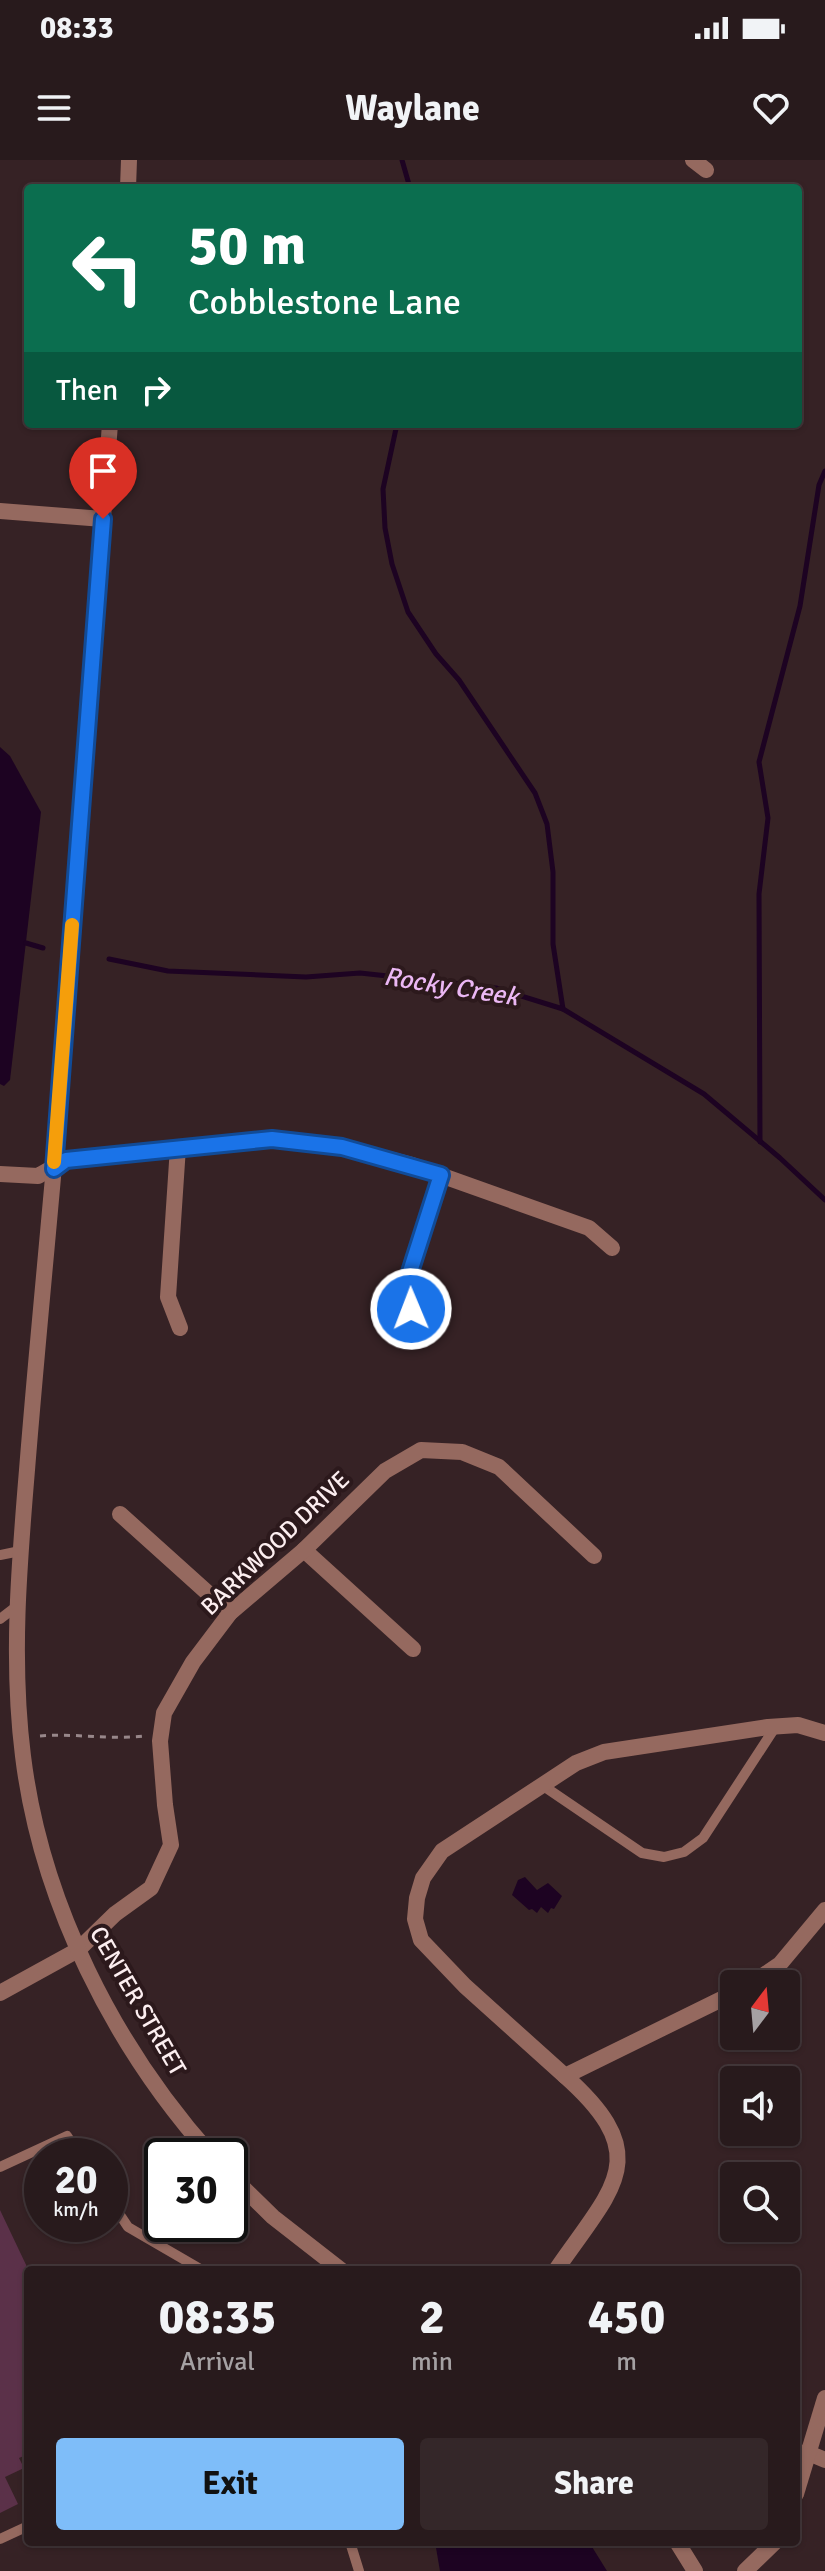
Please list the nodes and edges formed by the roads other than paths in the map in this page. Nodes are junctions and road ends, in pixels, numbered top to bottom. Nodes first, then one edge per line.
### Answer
1 (129, 160) edge
2 (128, 184) edge
3 (110, 428) edge
4 (0, 511) edge
5 (103, 519) junction
6 (178, 1147) junction
7 (54, 1169) junction
8 (0, 1174) edge
9 (441, 1175) junction
10 (612, 1248) dead end
11 (411, 1309) dead end
12 (180, 1328) dead end
13 (120, 1514) dead end
14 (304, 1550) junction
15 (20, 1551) junction
16 (0, 1555) edge
17 (594, 1556) dead end
18 (17, 1606) junction
19 (230, 1613) junction
20 (0, 1619) edge
21 (413, 1649) dead end
22 (776, 1726) junction
23 (825, 1733) edge
24 (542, 1785) junction
25 (825, 1910) edge
26 (78, 1950) junction
27 (771, 1970) edge
28 (0, 1993) edge
29 (720, 2000) edge
30 (565, 2076) junction
31 (198, 2138) edge
32 (24, 2156) edge
33 (0, 2167) edge
34 (248, 2193) edge
35 (128, 2227) edge
36 (195, 2266) edge
37 (336, 2266) edge
38 (559, 2266) edge
39 (825, 2398) edge
40 (806, 2452) junction
41 (825, 2460) edge
42 (800, 2477) edge
43 (24, 2528) edge
44 (0, 2539) edge
45 (351, 2546) edge
46 (679, 2546) edge
47 (771, 2546) edge
48 (359, 2571) edge
49 (695, 2571) edge
50 (745, 2571) edge

1 - 2 street
3 - 5 street, CENTER STREET
4 - 5 street
5 - 7 street, CENTER STREET
6 - 7 street
6 - 9 street
6 - 12 street
7 - 8 street
7 - 15 street, CENTER STREET
9 - 10 street
9 - 11 street
13 - 19 street
14 - 17 street, BARKWOOD DRIVE
14 - 19 street, BARKWOOD DRIVE
14 - 21 street
15 - 16 lane
15 - 18 street, CENTER STREET
18 - 20 lane
18 - 26 street, CENTER STREET
19 - 26 street, BARKWOOD DRIVE
22 - 23 street
22 - 24 street
22 - 24 lane
24 - 30 street
25 - 27 street
26 - 28 street, BARKWOOD DRIVE
26 - 31 street, CENTER STREET
29 - 30 street
30 - 38 street
32 - 33 lane
34 - 37 street
35 - 36 lane
39 - 40 street
40 - 41 street
40 - 42 street
43 - 44 lane
45 - 48 lane
46 - 49 street
47 - 50 street

